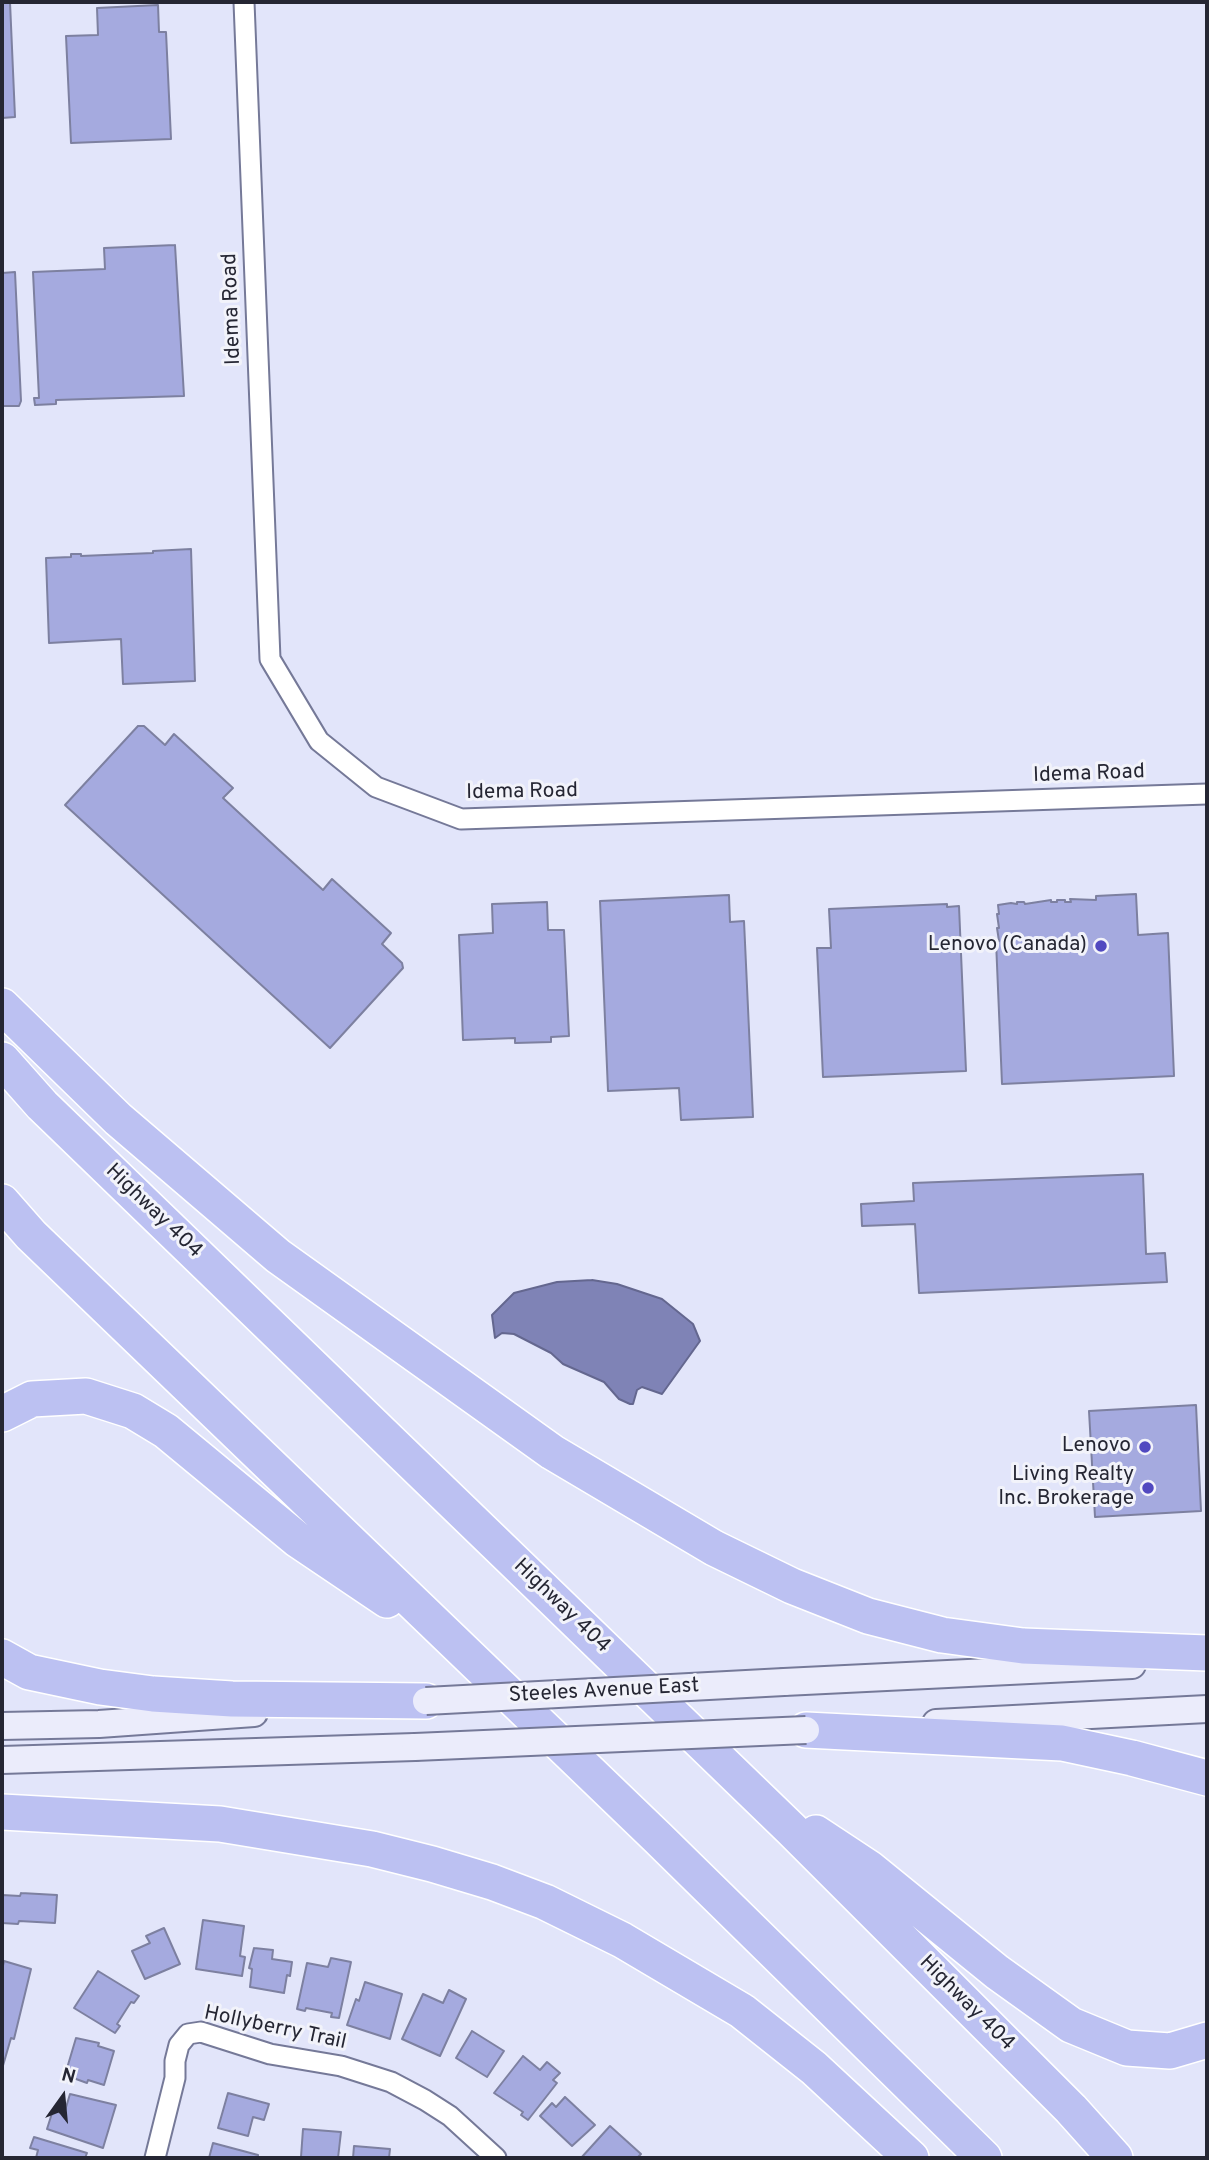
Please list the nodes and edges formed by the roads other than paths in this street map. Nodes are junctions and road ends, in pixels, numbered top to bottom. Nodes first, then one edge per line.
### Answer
1 (244, 2) edge
2 (1207, 794) edge
3 (2, 1006) edge
4 (2, 1060) edge
5 (2, 1202) edge
6 (2, 1414) edge
7 (465, 1653) junction
8 (1207, 1653) edge
9 (2, 1657) edge
10 (1207, 1661) edge
11 (426, 1701) junction
12 (1207, 1709) edge
13 (2, 1726) edge
14 (806, 1730) junction
15 (2, 1760) edge
16 (1207, 1778) edge
17 (756, 1796) junction
18 (2, 1812) edge
19 (1207, 2040) edge
20 (155, 2158) edge
21 (496, 2158) edge
22 (911, 2158) edge
23 (984, 2158) edge
24 (1115, 2158) edge

1 - 2 street, Idema Road
3 - 8 highway
4 - 17 highway, Highway 404
5 - 7 highway
6 - 7 highway
7 - 23 highway
9 - 11 highway
10 - 11 main road, Steeles Avenue East, bridge
11 - 13 main road, Steeles Avenue East
12 - 14 main road
14 - 15 main road, bridge
14 - 16 highway
17 - 19 highway
17 - 24 highway, Highway 404
18 - 22 highway
20 - 21 street, Hollyberry Trail

